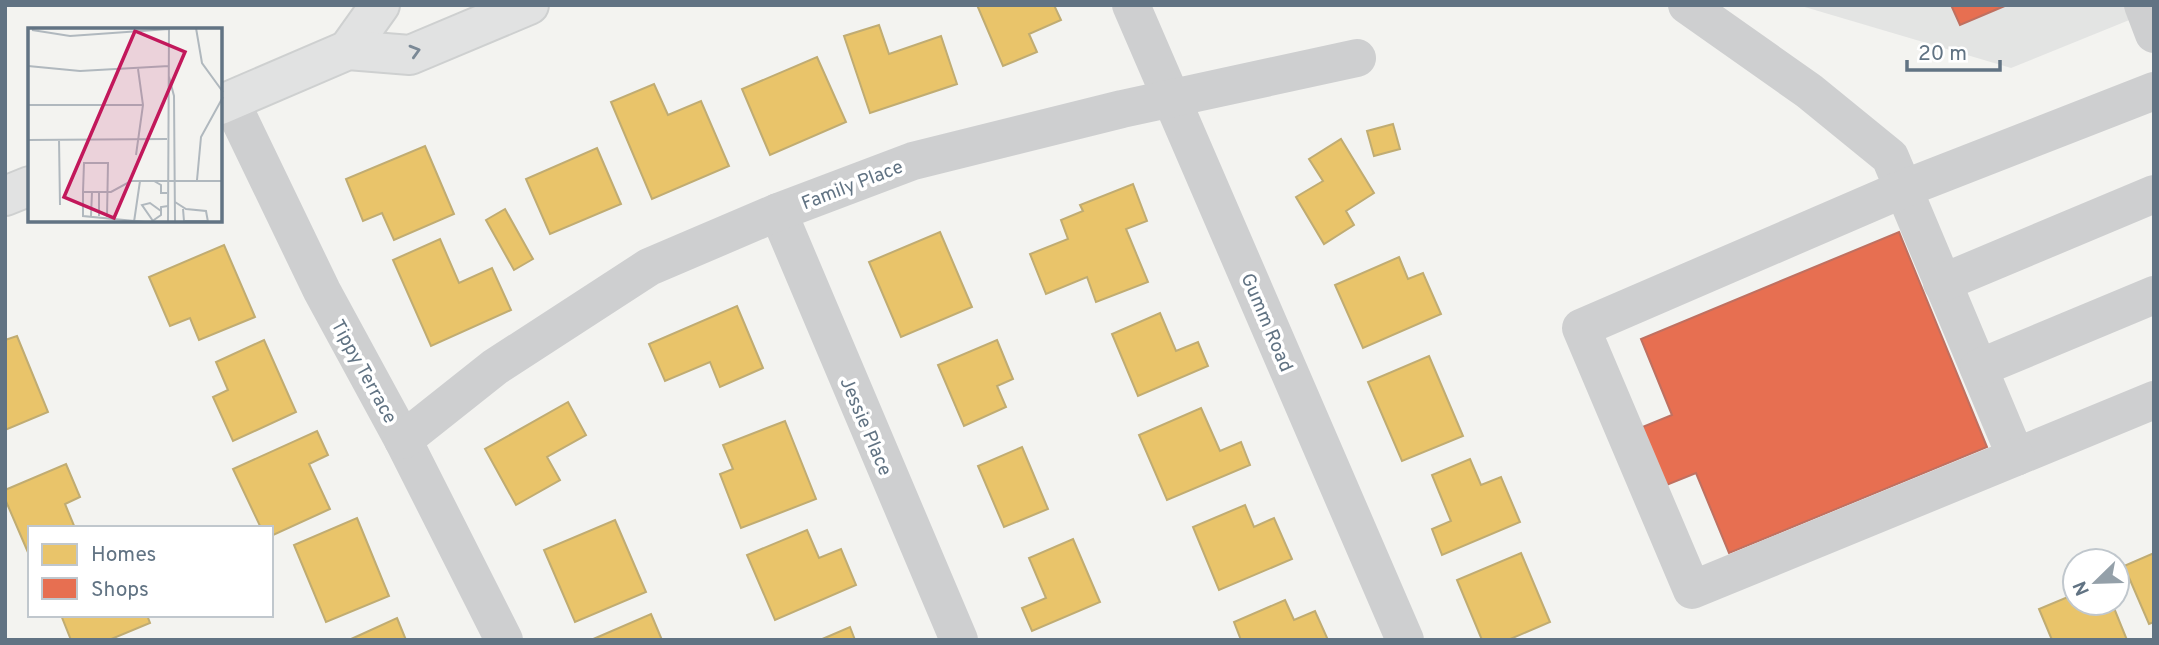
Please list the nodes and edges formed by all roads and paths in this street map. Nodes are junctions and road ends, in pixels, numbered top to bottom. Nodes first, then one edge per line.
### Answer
1 (380, 5) edge
2 (529, 5) edge
3 (1131, 5) edge
4 (1687, 5) edge
5 (2143, 5) edge
6 (2154, 34) edge
7 (348, 50) junction
8 (1357, 58) dead end
9 (2154, 90) edge
10 (1172, 99) junction
11 (225, 102) edge
12 (28, 187) edge
13 (1903, 189) junction
14 (2154, 194) edge
15 (5, 196) edge
16 (778, 212) junction
17 (1942, 283) junction
18 (2154, 295) edge
19 (1979, 368) junction
20 (2154, 400) edge
21 (403, 440) junction
22 (2016, 457) junction
23 (503, 640) edge
24 (959, 640) edge
25 (1405, 640) edge

1 - 7 main road
7 -> 2 main road
3 - 10 street, Gumm Road
4 - 13 street
5 - 6 street
7 - 11 main road
8 - 10 street, Family Place
9 - 13 street
10 - 16 street, Family Place
10 - 25 street, Gumm Road
11 - 21 street, Tippy Terrace
12 - 15 main road
13 - 17 street
13 - 22 street
14 - 17 street
16 - 21 street, Family Place
16 - 24 street, Jessie Place
17 - 19 street
18 - 19 street
19 - 22 street
20 - 22 street
21 - 23 street, Tippy Terrace

